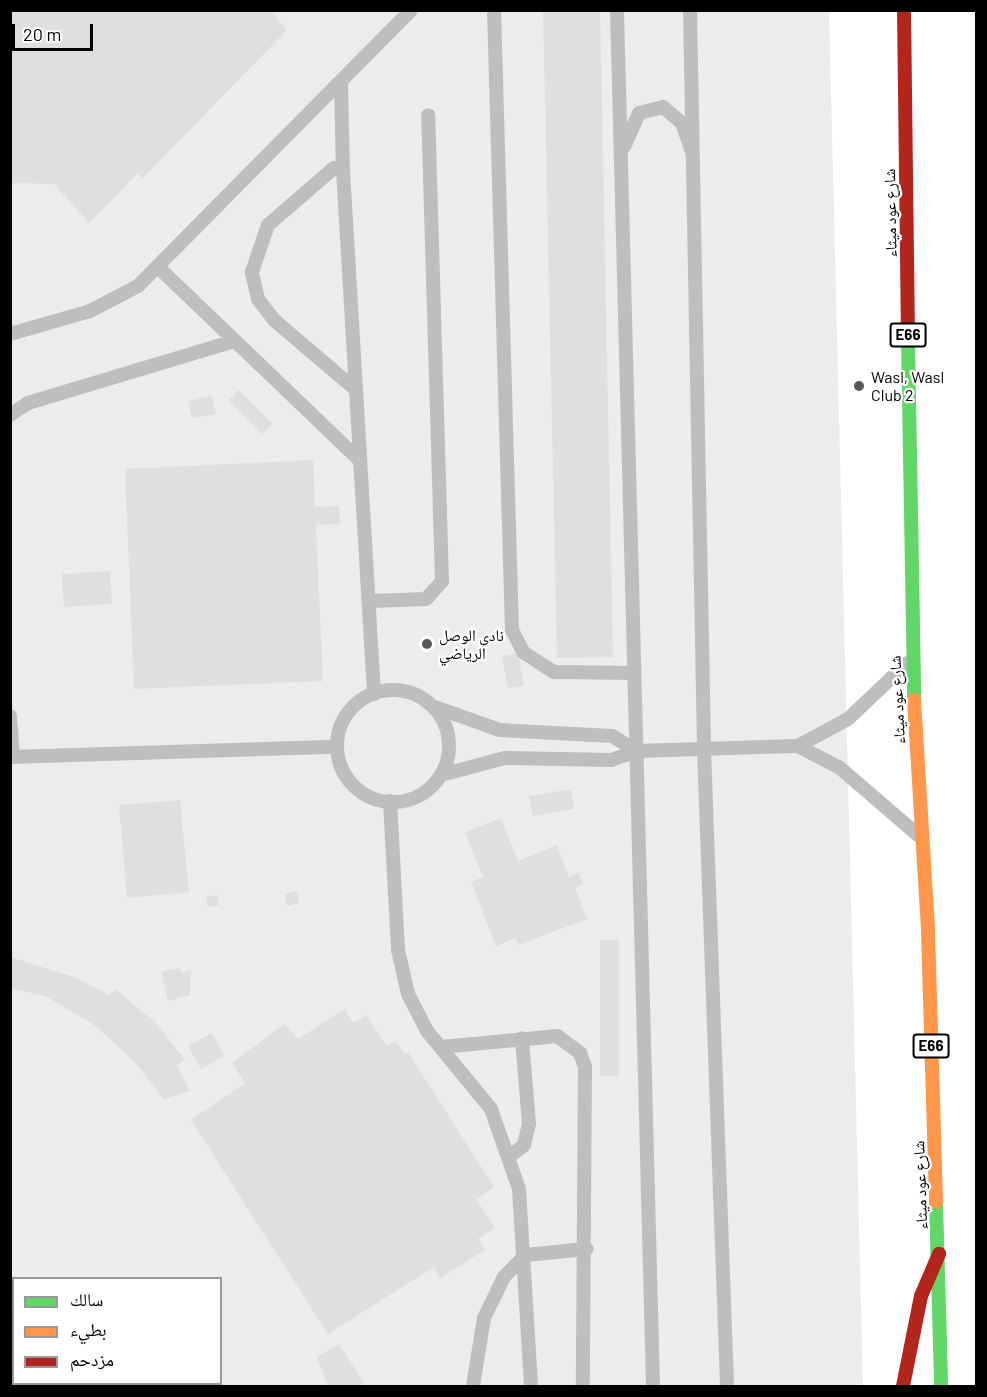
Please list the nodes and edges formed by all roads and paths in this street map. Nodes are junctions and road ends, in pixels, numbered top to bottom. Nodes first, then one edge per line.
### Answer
1 (411, 10) edge
2 (494, 10) edge
3 (617, 10) edge
4 (690, 10) edge
5 (904, 10) edge
6 (341, 85) junction
7 (428, 115) dead end
8 (621, 155) junction
9 (694, 158) junction
10 (343, 170) junction
11 (158, 267) junction
12 (10, 334) edge
13 (231, 342) junction
14 (355, 389) junction
15 (10, 415) edge
16 (360, 461) junction
17 (370, 601) junction
18 (910, 659) junction
19 (634, 673) junction
20 (374, 694) junction
21 (431, 705) junction
22 (10, 716) edge
23 (798, 746) junction
24 (337, 747) junction
25 (704, 749) junction
26 (637, 751) junction
27 (12, 757) edge
28 (441, 775) junction
29 (390, 801) junction
30 (922, 838) junction
31 (522, 1038) junction
32 (441, 1047) junction
33 (510, 1156) junction
34 (587, 1250) junction
35 (939, 1254) junction
36 (525, 1255) junction
37 (473, 1386) edge
38 (531, 1386) edge
39 (583, 1386) edge
40 (653, 1386) edge
41 (727, 1386) edge
42 (903, 1386) edge
43 (941, 1386) edge

1 - 6 lane
2 - 19 lane
3 - 8 lane
4 - 9 lane
5 - 18 main road, شارع عود ميثاء / E66
6 - 10 lane
6 - 11 lane
7 - 17 lane
8 - 9 lane
8 - 19 lane
9 - 25 lane
10 - 14 lane
10 - 14 lane
11 - 12 lane
11 - 13 lane
13 - 15 lane
13 - 16 lane
14 - 16 lane
16 - 17 lane
17 - 20 lane
18 - 23 lane
18 - 30 main road, شارع عود ميثاء / E66
19 - 26 lane
20 - 21 lane
20 - 24 lane
21 - 26 lane
21 - 28 lane
22 - 27 lane
23 - 25 lane
23 - 30 lane
24 - 27 lane
24 - 29 lane
25 - 26 lane
25 - 41 lane
26 - 28 lane
26 - 40 lane
28 - 29 lane
29 - 32 lane
30 - 35 main road, شارع عود ميثاء / E66
31 - 32 lane
31 - 33 lane
31 - 34 lane
32 - 33 lane
33 - 36 lane
34 - 36 lane
34 - 39 lane
35 - 42 main road
35 - 43 main road, شارع عود ميثاء / E66
36 - 37 lane
36 - 38 lane

